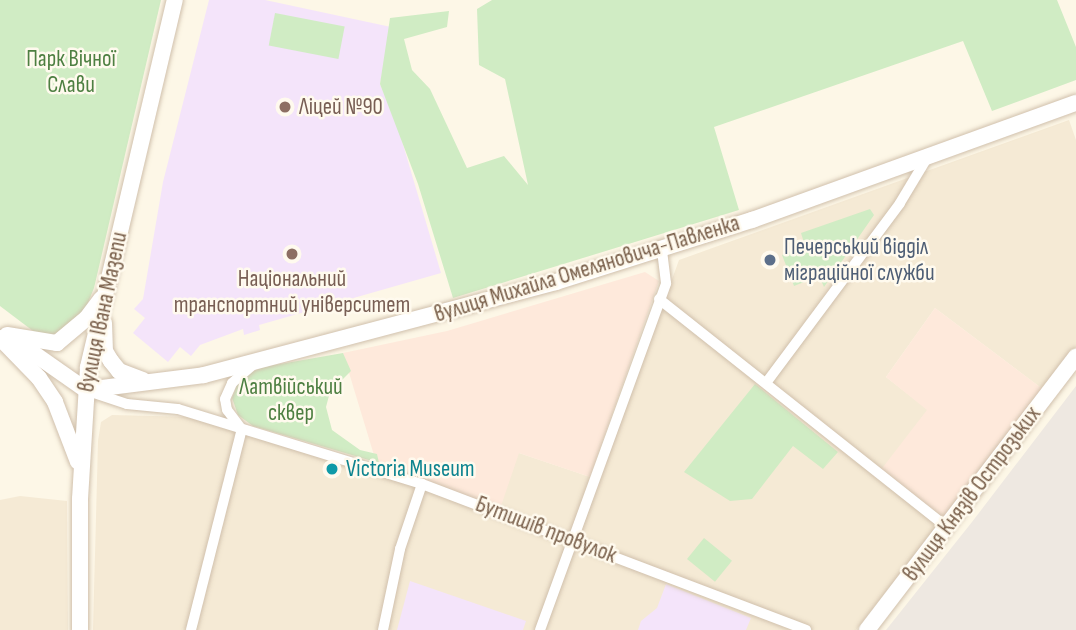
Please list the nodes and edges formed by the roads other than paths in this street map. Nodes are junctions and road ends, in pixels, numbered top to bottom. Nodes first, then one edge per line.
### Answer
1 (175, 0) edge
2 (1076, 103) edge
3 (927, 158) junction
4 (662, 250) junction
5 (106, 292) junction
6 (659, 299) junction
7 (2, 334) edge
8 (1076, 357) edge
9 (257, 361) junction
10 (161, 383) junction
11 (765, 383) junction
12 (86, 390) junction
13 (242, 429) junction
14 (81, 479) junction
15 (422, 484) junction
16 (947, 527) junction
17 (573, 539) junction
18 (80, 630) edge
19 (191, 630) edge
20 (383, 630) edge
21 (540, 630) edge
22 (806, 630) edge
23 (867, 630) edge

1 - 5 main road, вулиця Івана Мазепи
2 - 3 main road, вулиця Михайла Омеляновича-Павленка
3 - 4 main road, вулиця Михайла Омеляновича-Павленка
3 - 11 street
4 - 6 street
4 - 9 main road, вулиця Михайла Омеляновича-Павленка
5 - 7 main road
5 - 10 main road
5 - 12 main road, вулиця Івана Мазепи
6 - 11 street
6 - 17 street
7 - 12 main road
7 - 14 main road
8 - 16 main road, вулиця Князів Острозьких
9 - 10 main road, вулиця Михайла Омеляновича-Павленка
9 - 13 street
10 - 12 main road, вулиця Михайла Омеляновича-Павленка
11 - 16 street
12 - 13 street, Бутишів провулок
12 - 14 main road, вулиця Івана Мазепи
13 - 15 street, Бутишів провулок
13 - 19 street
14 - 18 main road, вулиця Івана Мазепи
15 - 17 street, Бутишів провулок
15 - 20 street
16 - 23 main road, вулиця Князів Острозьких
17 - 21 street
17 - 22 street, Бутишів провулок

